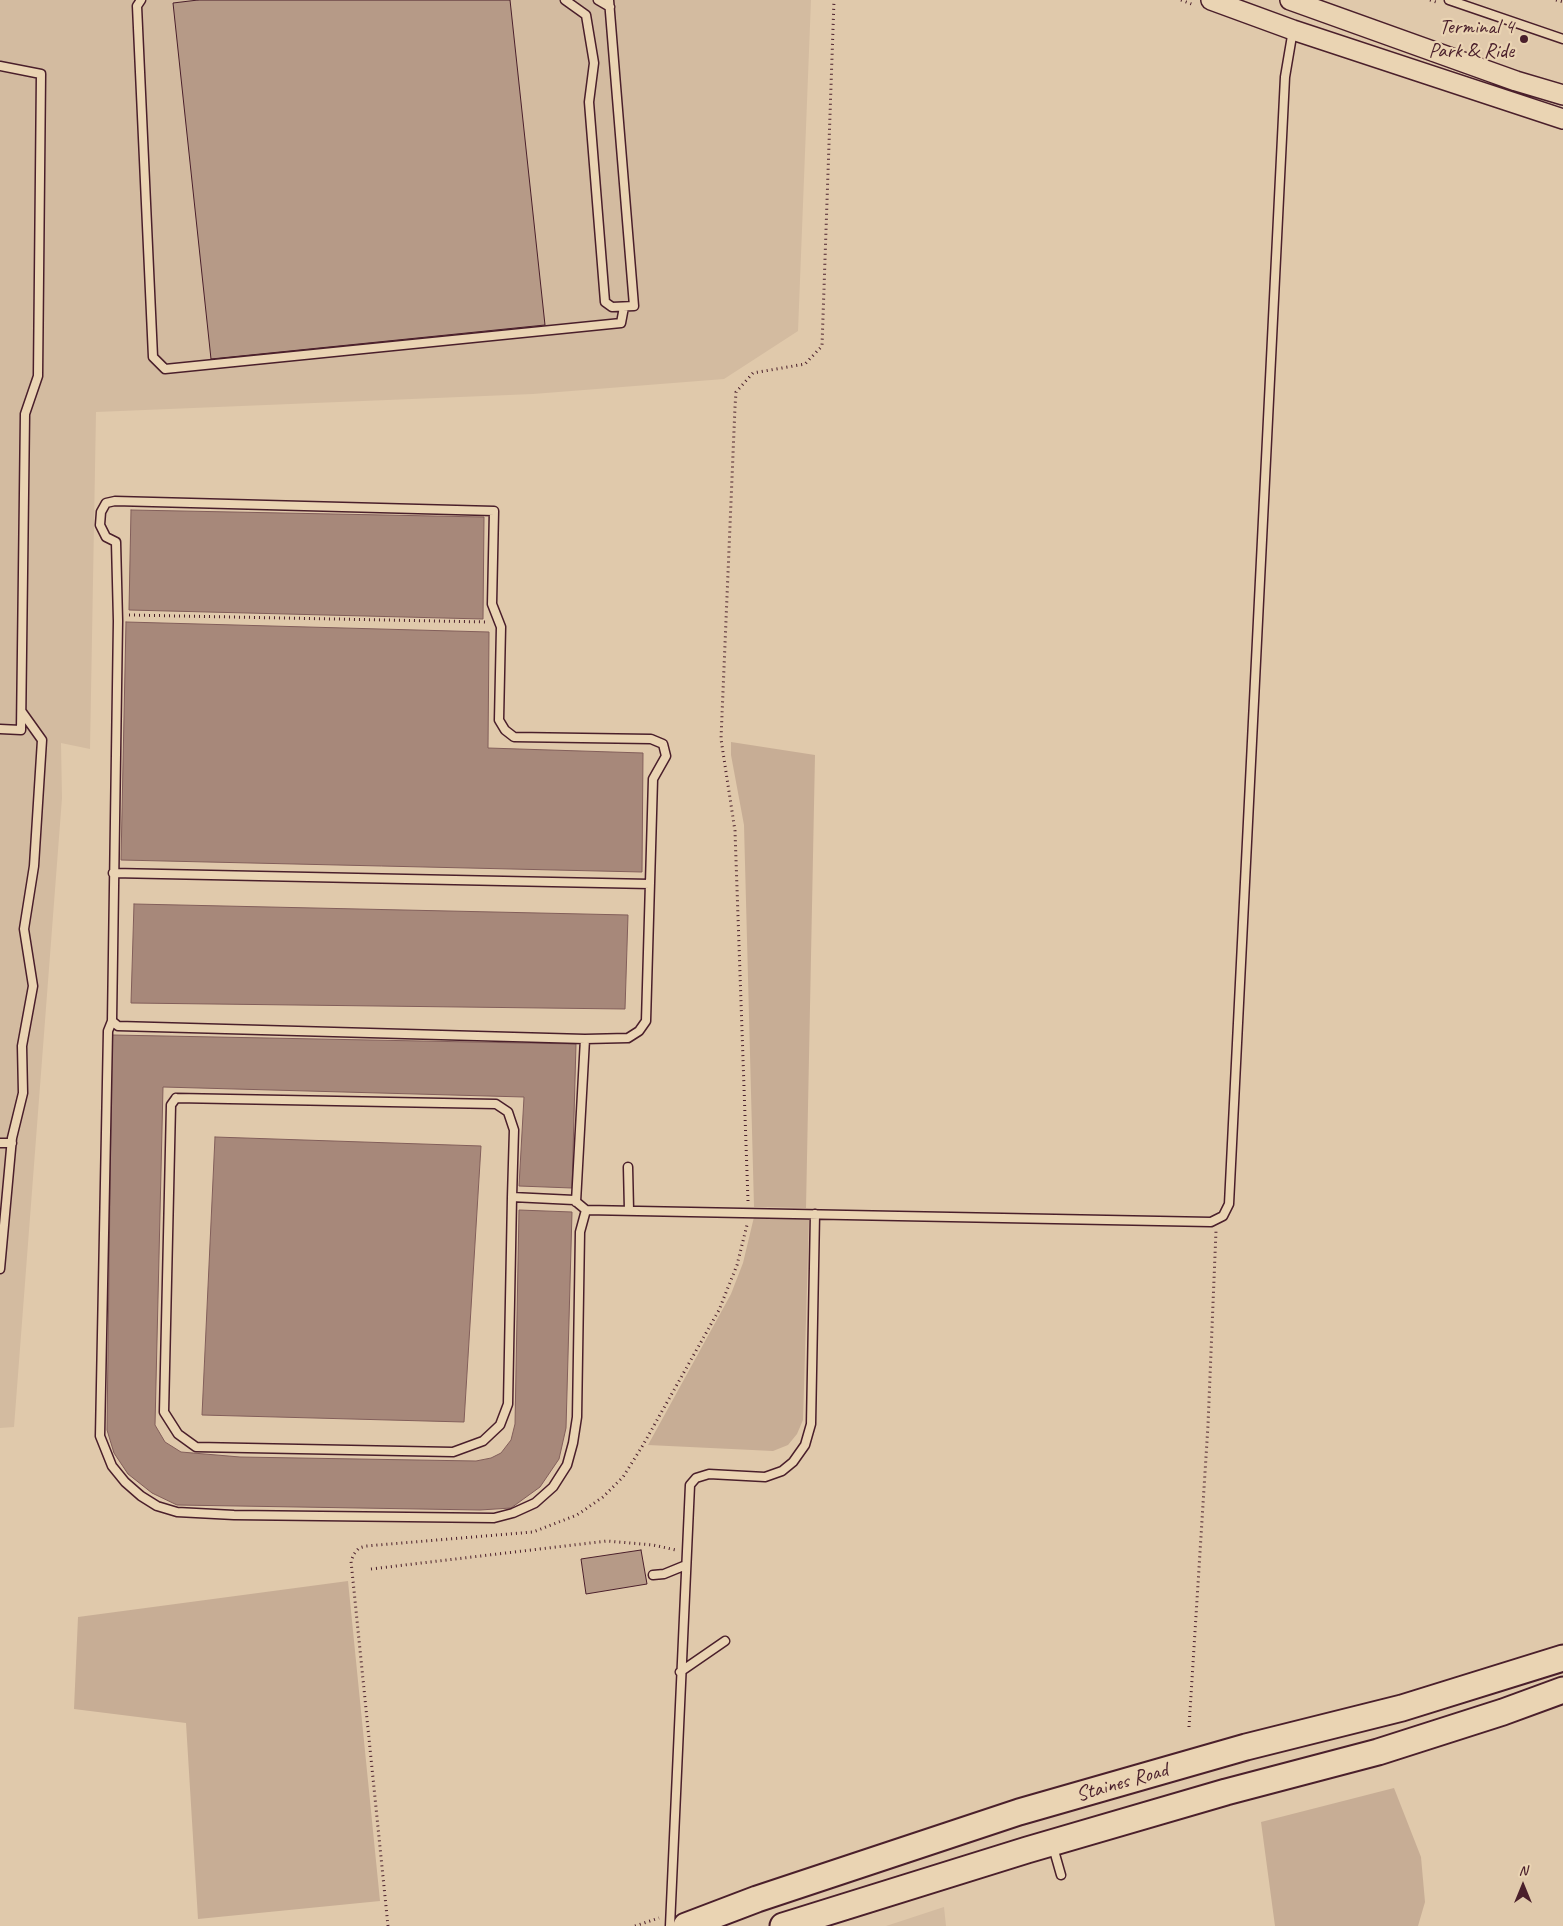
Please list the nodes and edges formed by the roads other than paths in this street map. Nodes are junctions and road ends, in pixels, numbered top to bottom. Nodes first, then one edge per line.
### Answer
1 (141, 0) edge
2 (565, 0) edge
3 (598, 0) edge
4 (1211, 0) edge
5 (1290, 0) edge
6 (1449, 0) edge
7 (609, 3) edge
8 (1293, 30) junction
9 (1563, 39) edge
10 (0, 66) edge
11 (1563, 95) edge
12 (1563, 119) edge
13 (624, 307) junction
14 (22, 711) junction
15 (0, 729) edge
16 (113, 873) junction
17 (650, 884) junction
18 (112, 1021) junction
19 (584, 1039) junction
20 (0, 1143) edge
21 (12, 1143) junction
22 (628, 1166) dead end
23 (512, 1197) junction
24 (576, 1202) junction
25 (586, 1210) junction
26 (629, 1210) junction
27 (815, 1214) junction
28 (0, 1269) edge
29 (686, 1565) junction
30 (653, 1575) dead end
31 (725, 1641) dead end
32 (1563, 1658) edge
33 (680, 1672) junction
34 (1563, 1690) edge
35 (1052, 1843) junction
36 (1061, 1875) dead end
37 (670, 1926) edge
38 (686, 1926) edge
39 (783, 1926) edge

1 - 13 lane
2 - 13 lane
3 - 7 lane
4 - 8 street
5 - 11 street
6 - 9 lane
7 - 13 lane
8 - 12 street
8 - 27 lane
10 - 14 lane
14 - 15 lane
14 - 21 lane
16 - 17 lane
16 - 17 lane
16 - 18 lane
17 - 19 lane
18 - 19 lane
18 - 25 lane
19 - 24 lane
20 - 21 lane
21 - 28 lane
22 - 26 lane
23 - 23 lane
23 - 24 lane
24 - 25 lane
25 - 26 lane
26 - 27 lane
27 - 29 lane
29 - 30 lane
29 - 33 lane
31 - 33 lane
32 - 38 highway, Staines Road
33 - 37 lane
34 - 35 highway, Staines Road
35 - 36 lane
35 - 39 highway, Staines Road

